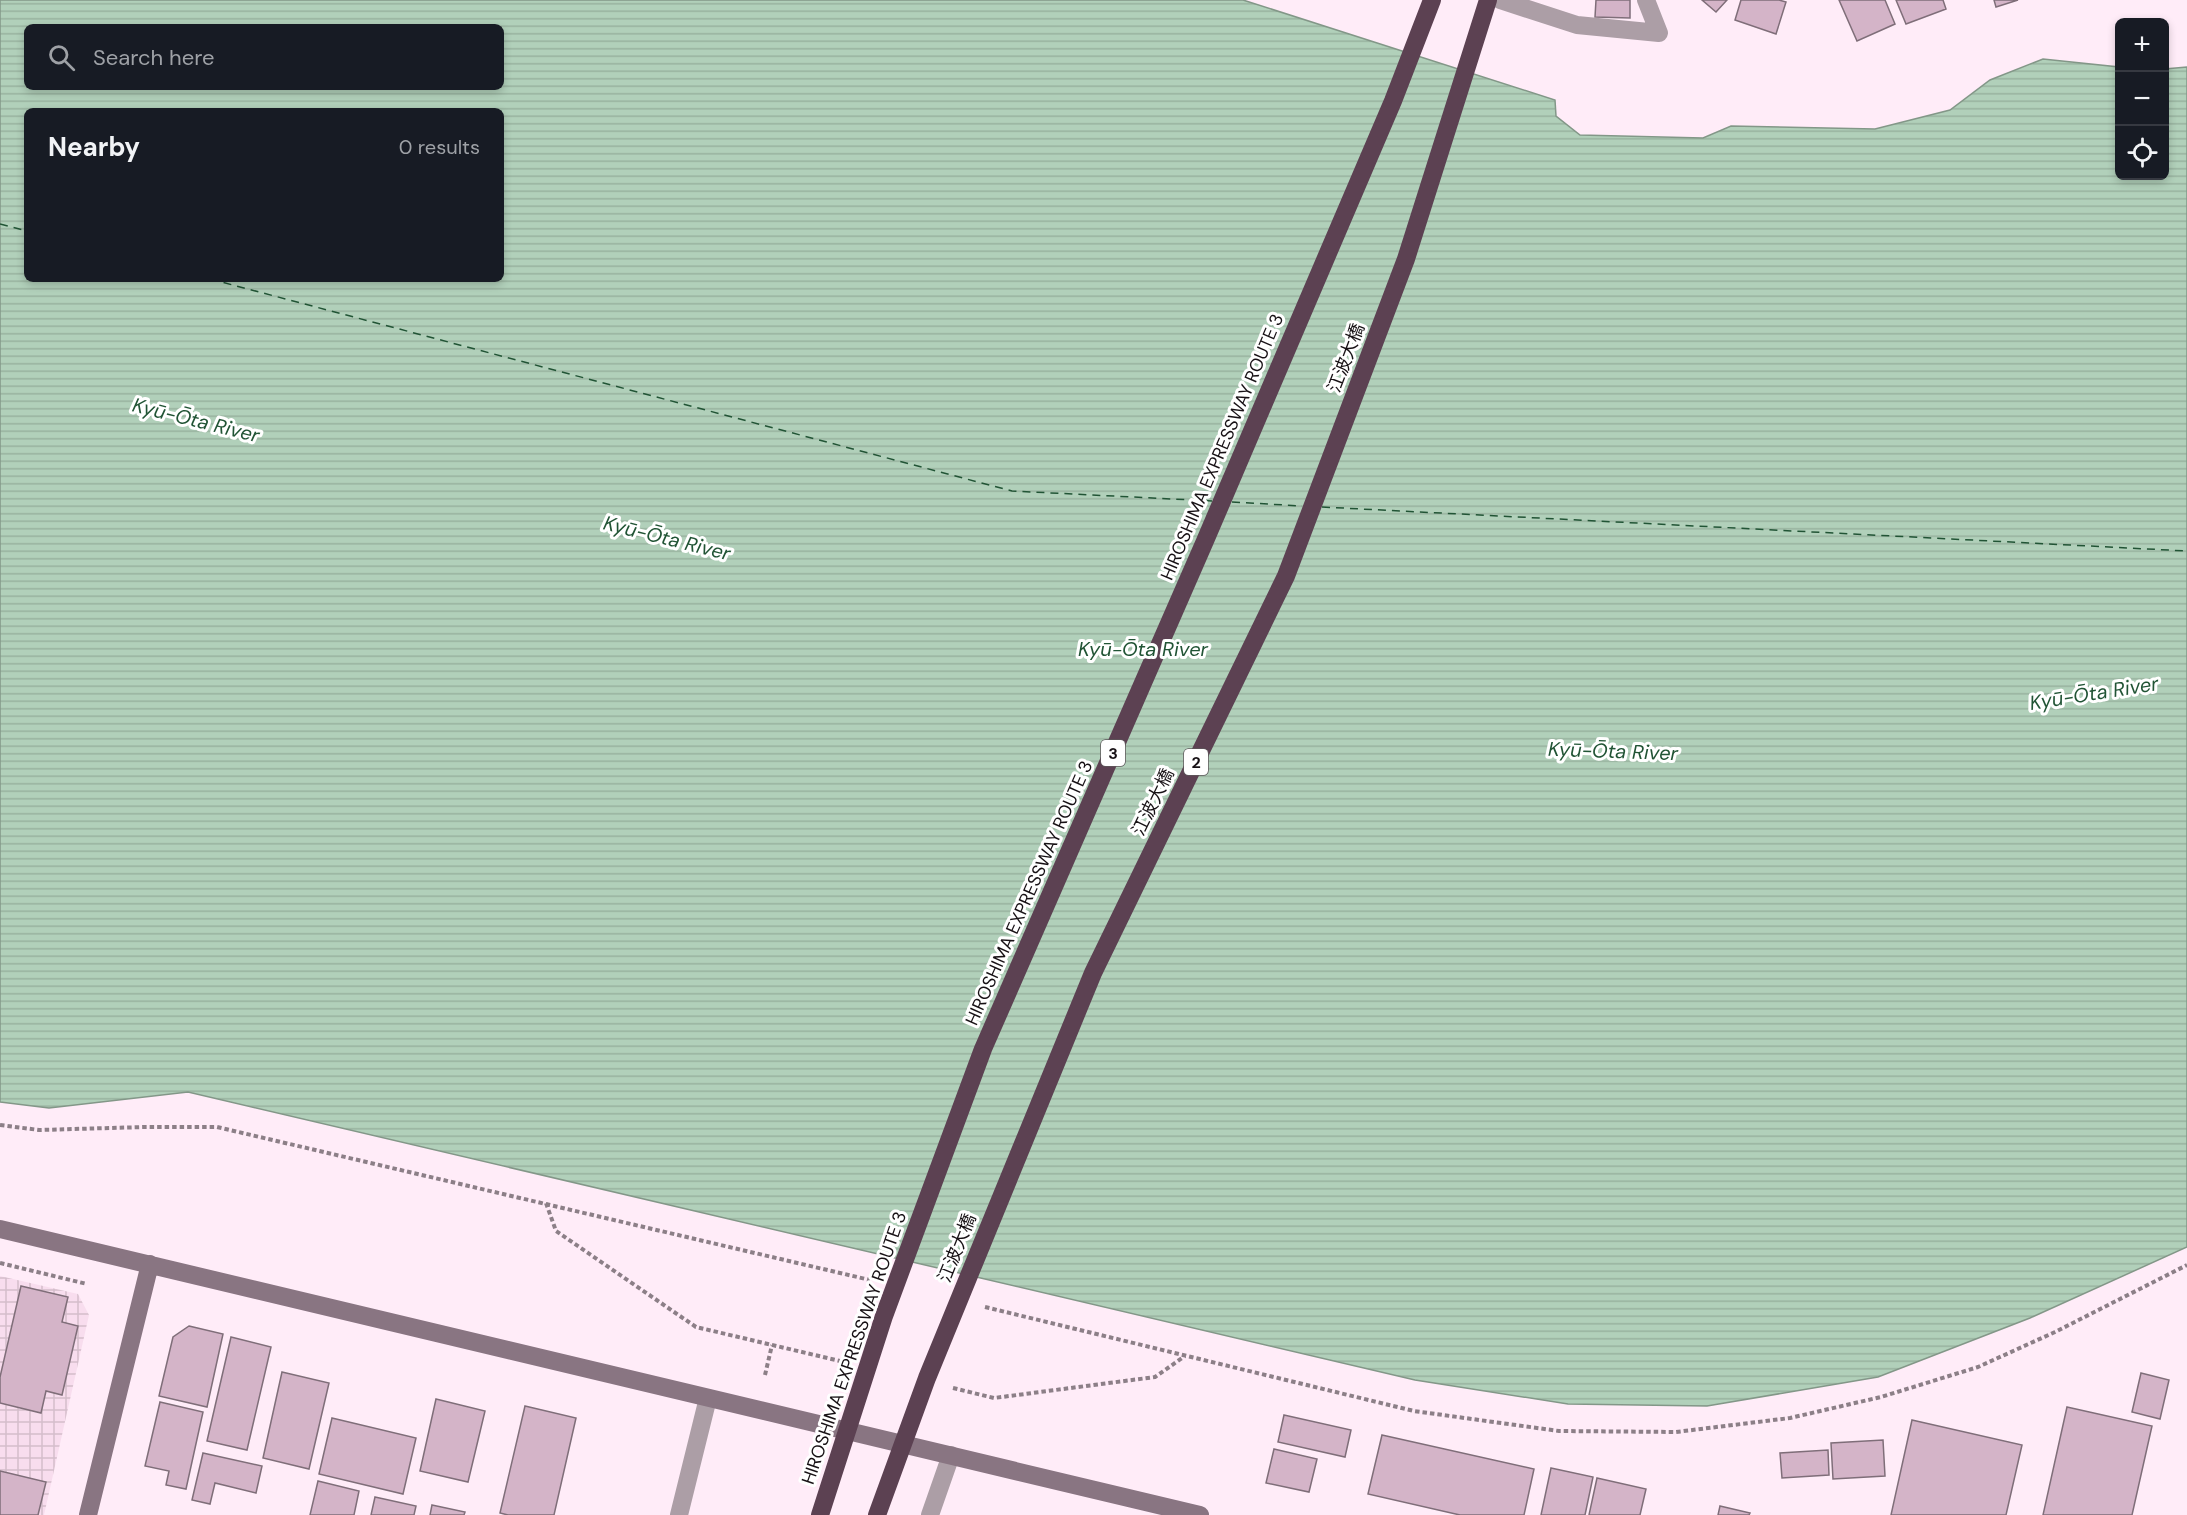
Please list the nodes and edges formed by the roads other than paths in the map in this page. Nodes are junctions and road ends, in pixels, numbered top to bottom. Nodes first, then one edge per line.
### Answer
1 (1432, 0) edge
2 (1488, 0) edge
3 (1500, 0) edge
4 (1646, 0) edge
5 (1539, 6) edge
6 (0, 1228) edge
7 (150, 1263) junction
8 (708, 1398) junction
9 (951, 1455) junction
10 (88, 1515) edge
11 (680, 1515) edge
12 (820, 1515) edge
13 (877, 1515) edge
14 (930, 1515) edge
15 (1200, 1515) edge

1 - 12 highway, HIROSHIMA EXPRESSWAY ROUTE 3 / 3, bridge
2 - 13 highway, 江波大橋 / 2, bridge
3 - 5 street
4 - 5 street
6 - 7 street
7 - 8 street
7 - 10 street
8 - 9 street
8 - 11 street
9 - 14 street
9 - 15 street

